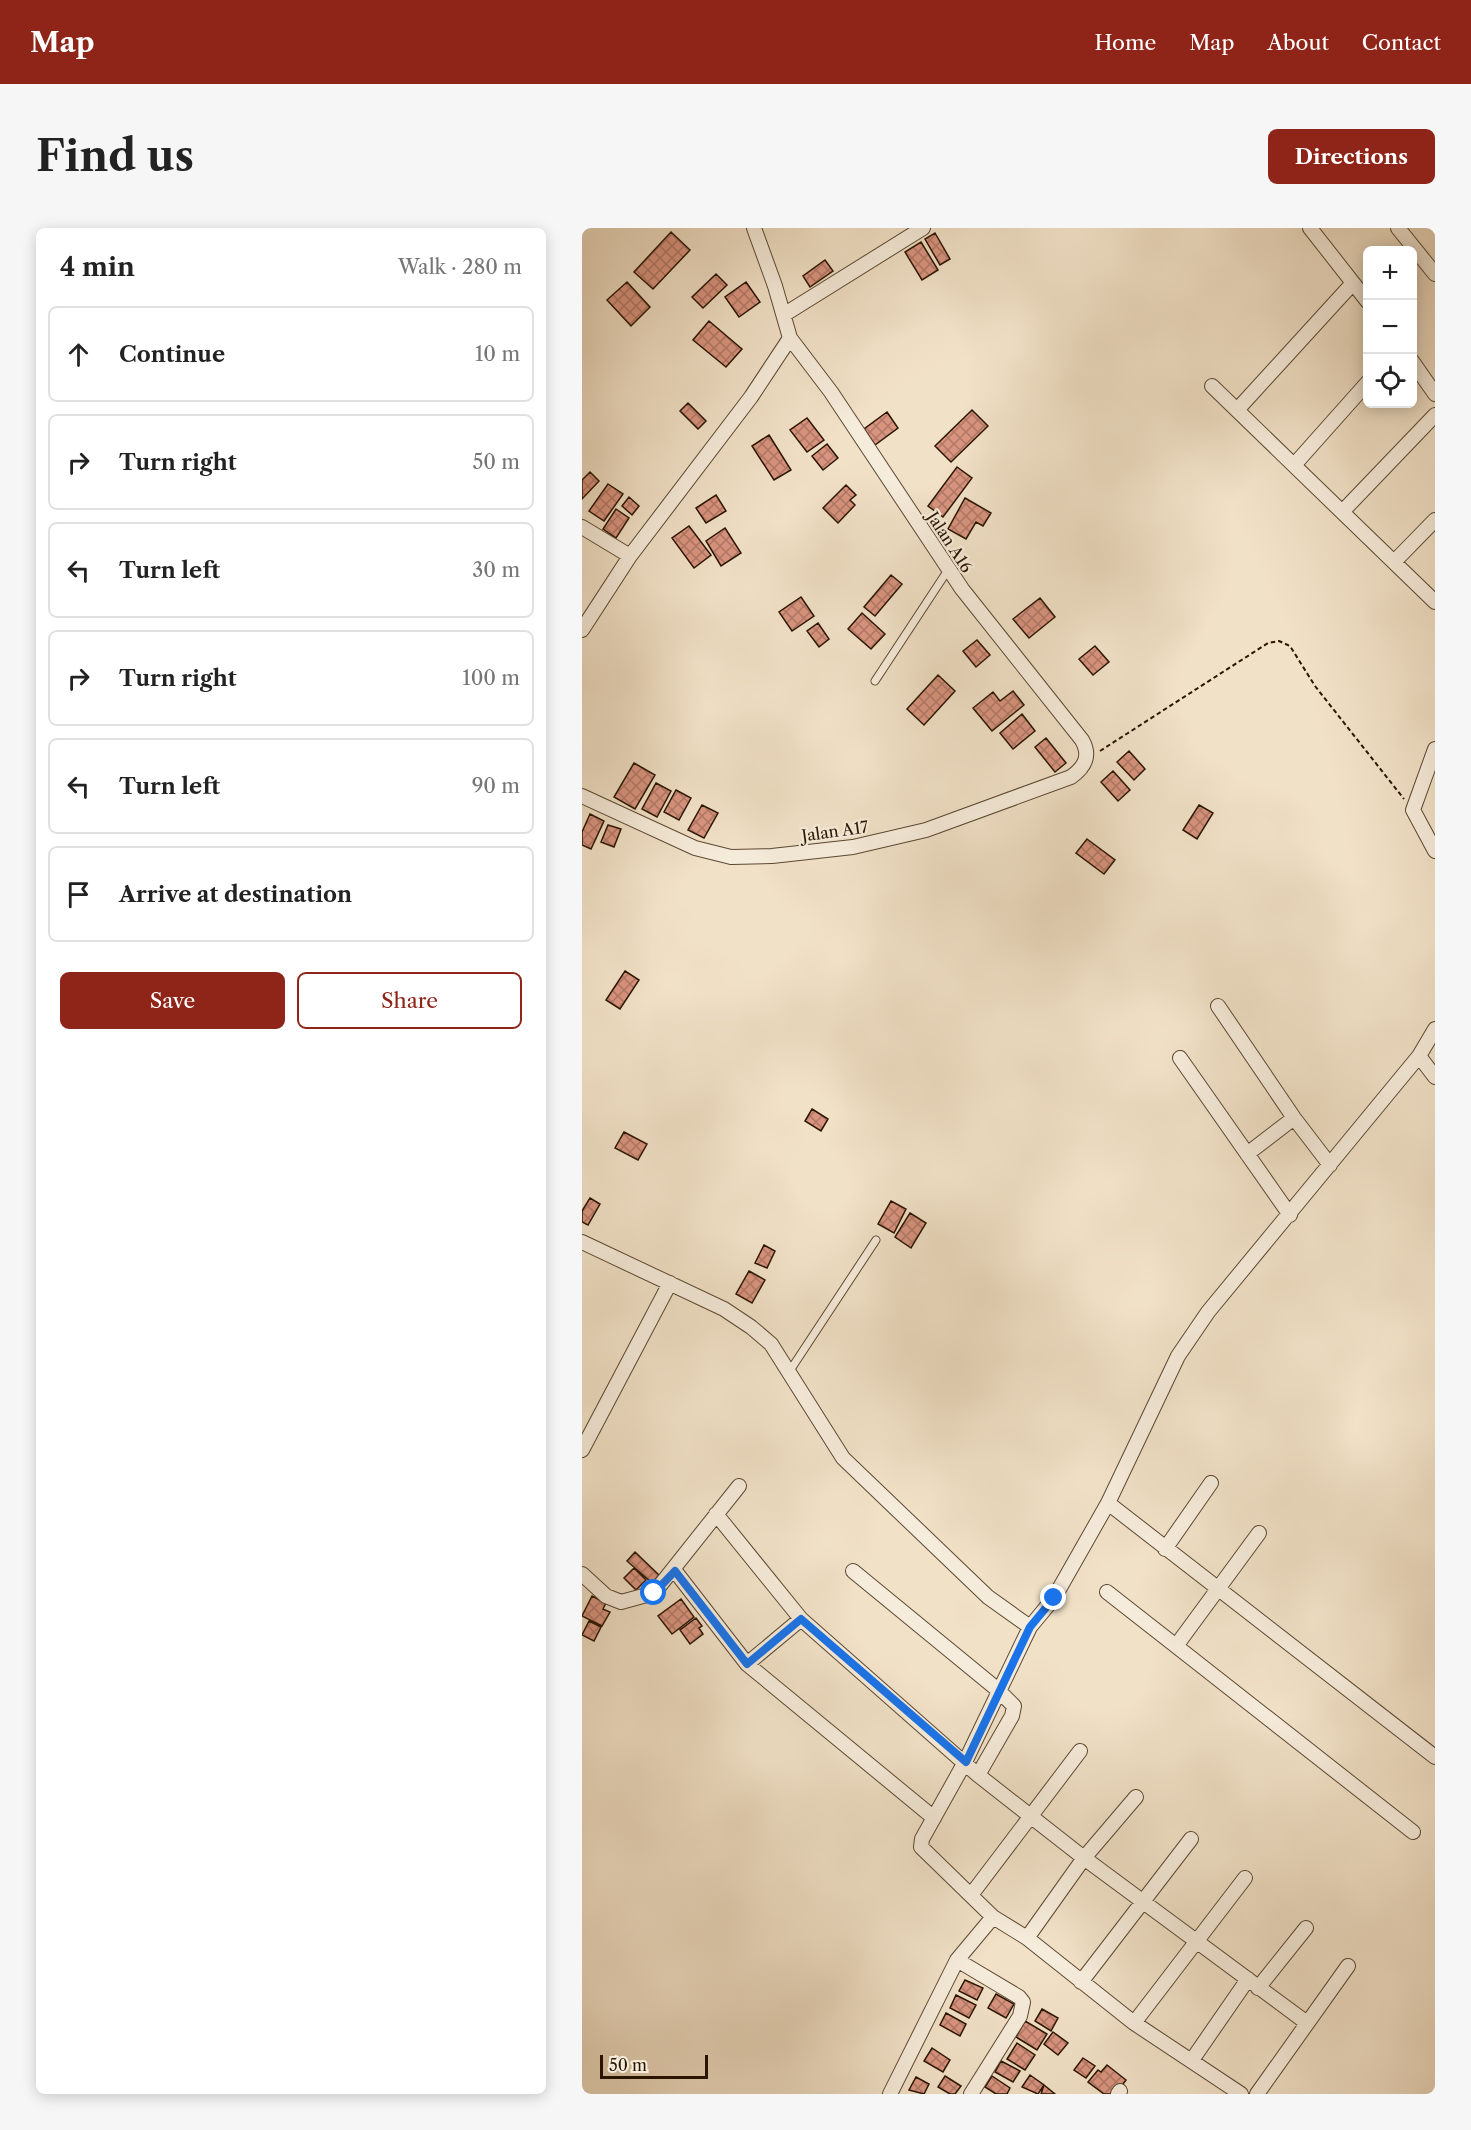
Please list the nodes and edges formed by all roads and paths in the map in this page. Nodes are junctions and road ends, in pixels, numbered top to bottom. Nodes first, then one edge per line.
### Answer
1 (754, 228) edge
2 (922, 228) edge
3 (1310, 228) edge
4 (1398, 228) edge
5 (1433, 268) edge
6 (1353, 283) junction
7 (1366, 300) edge
8 (784, 314) junction
9 (790, 338) junction
10 (1417, 368) edge
11 (1212, 386) dead end
12 (1363, 388) edge
13 (1435, 394) edge
14 (1237, 410) junction
15 (1435, 415) edge
16 (1295, 464) junction
17 (1342, 512) junction
18 (1435, 520) edge
19 (582, 527) edge
20 (630, 556) junction
21 (1394, 562) junction
22 (948, 570) junction
23 (1435, 602) edge
24 (582, 630) edge
25 (875, 681) dead end
26 (1435, 750) edge
27 (1086, 760) junction
28 (582, 796) edge
29 (1413, 810) junction
30 (1435, 851) edge
31 (1218, 1006) dead end
32 (1435, 1029) edge
33 (1419, 1056) junction
34 (1180, 1059) dead end
35 (1435, 1077) edge
36 (1294, 1118) junction
37 (1247, 1154) junction
38 (1330, 1165) junction
39 (1290, 1215) junction
40 (876, 1239) dead end
41 (582, 1242) edge
42 (670, 1283) junction
43 (789, 1372) junction
44 (582, 1450) edge
45 (1211, 1483) dead end
46 (740, 1486) dead end
47 (1108, 1503) junction
48 (716, 1514) junction
49 (1259, 1533) dead end
50 (1164, 1549) junction
51 (675, 1571) junction
52 (853, 1571) dead end
53 (582, 1574) edge
54 (1216, 1589) junction
55 (1107, 1592) dead end
56 (801, 1619) junction
57 (1030, 1627) junction
58 (1176, 1646) junction
59 (747, 1664) junction
60 (998, 1690) junction
61 (1080, 1751) dead end
62 (1435, 1757) edge
63 (966, 1762) junction
64 (978, 1775) junction
65 (1137, 1797) dead end
66 (1030, 1816) junction
67 (934, 1818) junction
68 (1413, 1832) dead end
69 (1191, 1839) dead end
70 (1084, 1858) junction
71 (1245, 1878) dead end
72 (971, 1895) junction
73 (1142, 1900) junction
74 (993, 1917) junction
75 (1306, 1928) dead end
76 (1027, 1938) junction
77 (1194, 1941) junction
78 (957, 1960) junction
79 (1348, 1966) dead end
80 (1081, 1982) junction
81 (1253, 1984) junction
82 (1134, 2023) junction
83 (1307, 2023) junction
84 (1192, 2060) junction
85 (891, 2094) edge
86 (971, 2094) edge
87 (1241, 2094) edge
88 (1257, 2094) edge

1 - 8 street
2 - 8 street
3 - 6 street
4 - 5 street
6 - 7 street
6 - 14 street
8 - 9 street
9 - 20 street
9 - 22 street, Jalan A16
10 - 13 street
11 - 14 street
12 - 16 street
14 - 16 street
15 - 17 street
16 - 17 street
17 - 21 street
18 - 21 street
19 - 20 street
20 - 24 street
21 - 23 street
22 - 25 lane
22 - 27 street, Jalan A16
26 - 29 street
27 - 28 street, Jalan A17
27 - 29 path
29 - 30 street
31 - 36 street
32 - 33 street
33 - 35 street
33 - 38 street
34 - 37 street
36 - 37 street
36 - 38 street
37 - 39 street
38 - 39 street
39 - 47 street
40 - 43 lane
41 - 42 street
42 - 43 street
42 - 44 street
43 - 57 street
45 - 50 street
46 - 48 street
47 - 50 street
47 - 57 street
48 - 51 street
48 - 56 street
49 - 54 street
50 - 54 street
51 - 53 street
51 - 59 street
52 - 60 street
54 - 58 street
54 - 62 street
55 - 58 street
56 - 59 street
56 - 63 street
57 - 60 street
58 - 68 street
59 - 67 street
60 - 63 street
60 - 64 street
61 - 66 street
63 - 64 street
63 - 67 street
64 - 66 street
65 - 70 street
66 - 70 street
66 - 72 street
67 - 72 street
69 - 73 street
70 - 73 street
70 - 76 street
71 - 77 street
72 - 74 street
73 - 77 street
73 - 80 street
74 - 76 street
74 - 78 street
75 - 81 street
76 - 80 street
77 - 81 street
77 - 82 street
78 - 85 street
78 - 86 street
79 - 83 street
80 - 82 street
81 - 83 street
81 - 84 street
82 - 84 street
83 - 88 street
84 - 87 street

